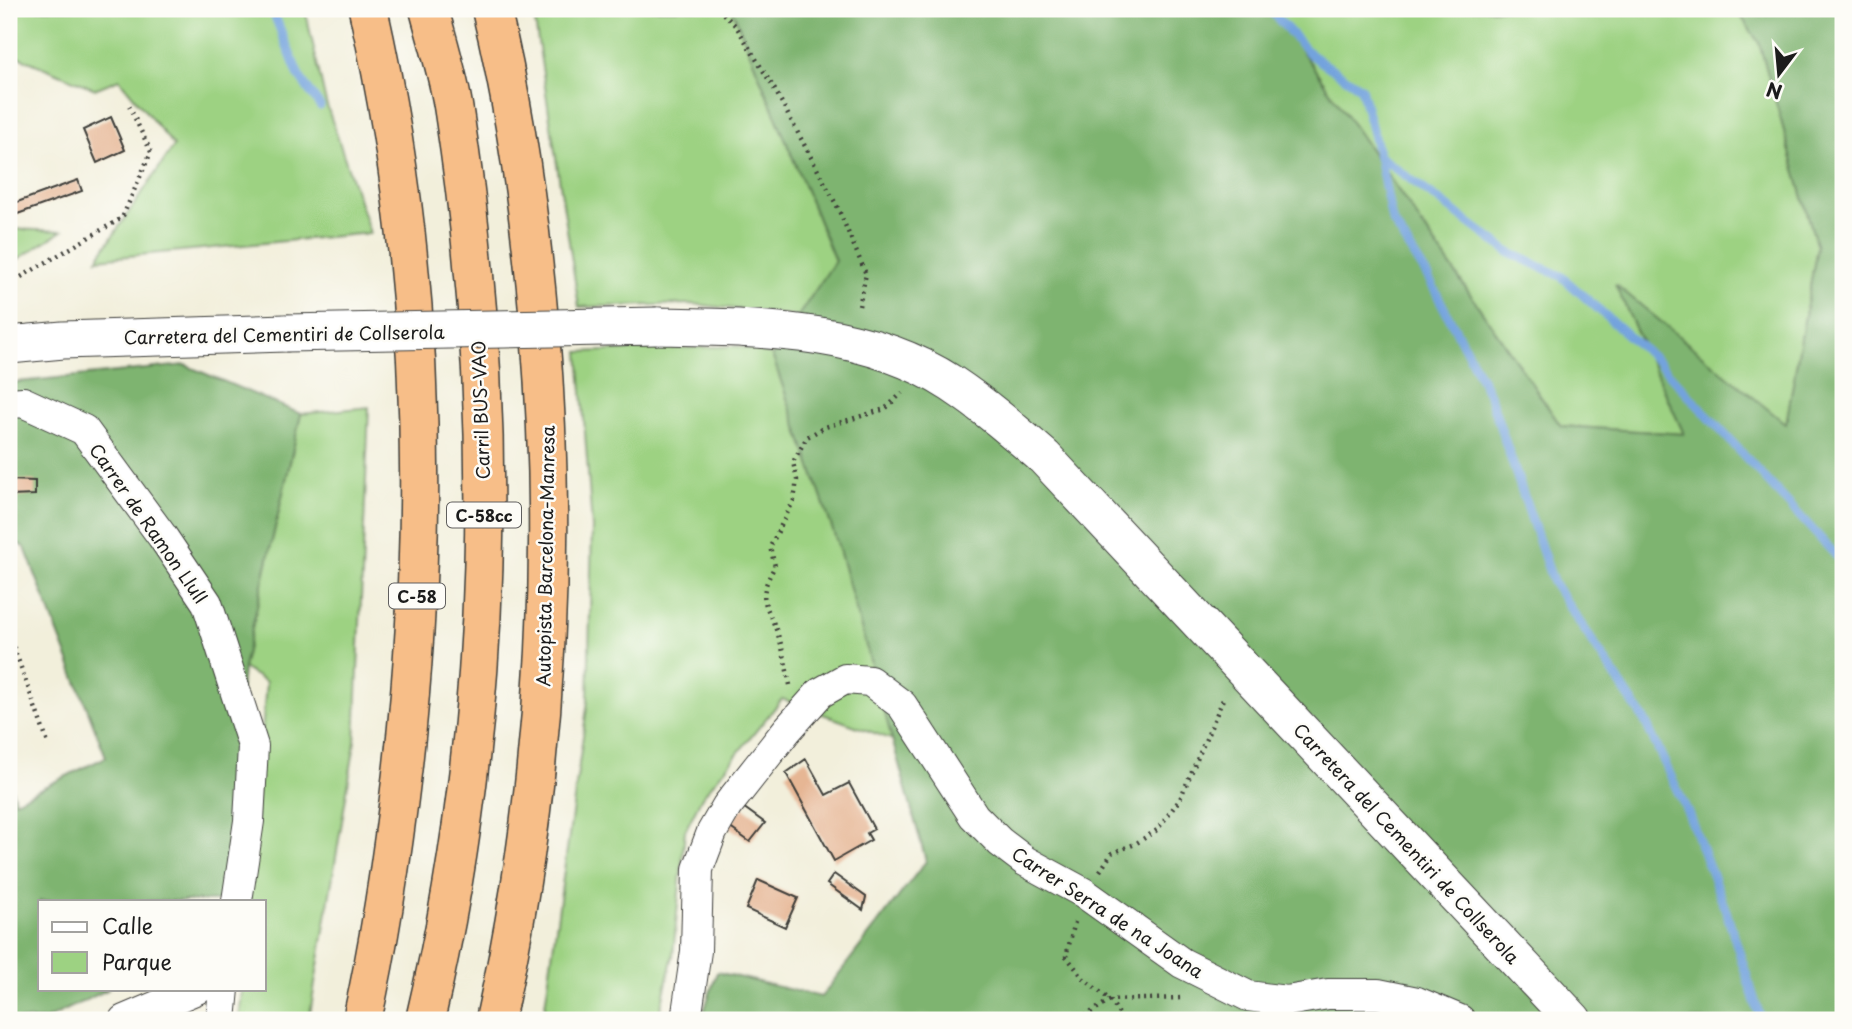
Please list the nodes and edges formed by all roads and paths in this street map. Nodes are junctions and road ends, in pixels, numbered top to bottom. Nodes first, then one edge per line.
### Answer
1 (368, 9) edge
2 (429, 9) edge
3 (491, 9) edge
4 (718, 9) edge
5 (129, 106) dead end
6 (9, 284) edge
7 (844, 340) junction
8 (9, 345) edge
9 (915, 365) junction
10 (9, 403) edge
11 (9, 634) edge
12 (1241, 667) junction
13 (799, 716) junction
14 (49, 746) dead end
15 (1084, 893) junction
16 (237, 900) edge
17 (195, 990) edge
18 (224, 990) edge
19 (1188, 998) dead end
20 (1110, 1000) junction
21 (124, 1020) edge
22 (220, 1020) edge
23 (362, 1020) edge
24 (425, 1020) edge
25 (495, 1020) edge
26 (686, 1020) edge
27 (1079, 1020) edge
28 (1123, 1020) edge
29 (1460, 1020) edge
30 (1573, 1020) edge

1 - 23 highway, C-58
2 - 24 highway, Carril BUS-VAO / C-58cc
3 - 25 highway, Autopista Barcelona-Manresa
4 - 7 path
5 - 6 path
7 - 8 street, Carretera del Cementiri de Collserola, bridge
7 - 9 street, Carretera del Cementiri de Collserola
9 - 12 street, Carretera del Cementiri de Collserola
9 - 13 path
10 - 16 street, Carrer de Ramon Llull
11 - 14 path
12 - 15 path
12 - 30 street, Carretera del Cementiri de Collserola
13 - 15 street, Carrer Serra de na Joana
13 - 26 street, Carrer Serra de na Joana
15 - 20 path
15 - 29 street, Carrer Serra de na Joana
17 - 21 street
18 - 22 street
19 - 20 path
20 - 27 path
20 - 28 path

